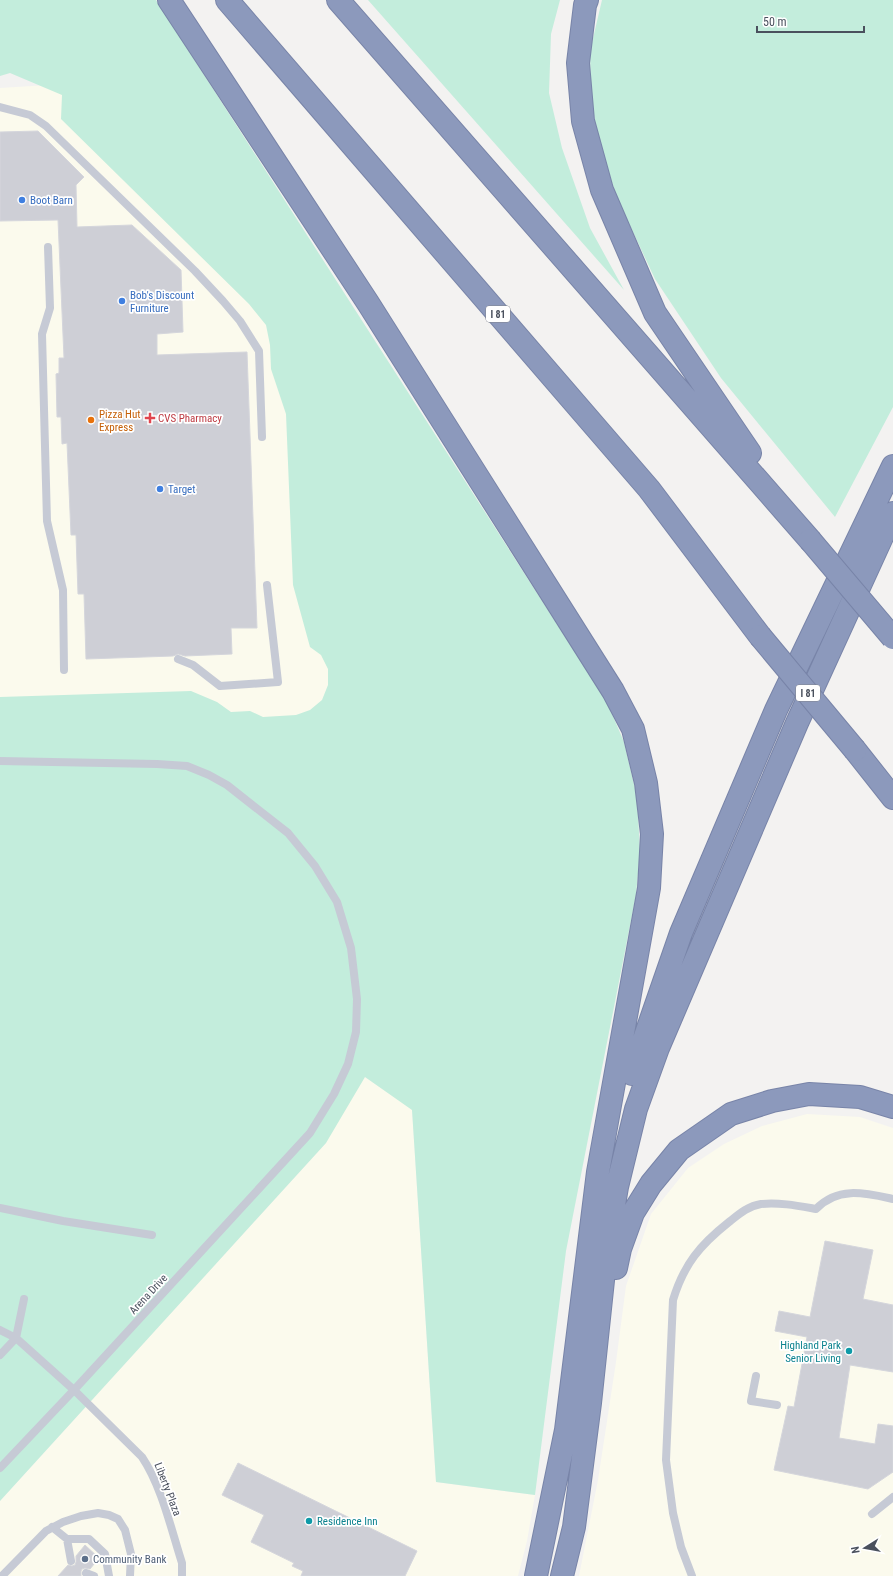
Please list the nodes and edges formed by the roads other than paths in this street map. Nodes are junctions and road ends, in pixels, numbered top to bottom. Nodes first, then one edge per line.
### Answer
1 (169, 0) edge
2 (227, 0) edge
3 (338, 0) edge
4 (587, 0) edge
5 (0, 107) edge
6 (48, 247) dead end
7 (262, 438) dead end
8 (893, 466) edge
9 (893, 513) edge
10 (807, 536) junction
11 (267, 585) dead end
12 (893, 638) edge
13 (178, 659) dead end
14 (64, 670) dead end
15 (0, 761) edge
16 (893, 798) edge
17 (893, 1107) edge
18 (893, 1199) edge
19 (0, 1208) edge
20 (152, 1235) dead end
21 (24, 1299) dead end
22 (0, 1330) edge
23 (16, 1338) junction
24 (0, 1355) edge
25 (756, 1376) dead end
26 (74, 1390) junction
27 (569, 1400) junction
28 (590, 1403) junction
29 (777, 1405) dead end
30 (0, 1468) edge
31 (893, 1497) edge
32 (872, 1514) dead end
33 (52, 1527) junction
34 (67, 1539) junction
35 (71, 1561) dead end
36 (2, 1576) edge
37 (109, 1576) edge
38 (130, 1576) edge
39 (182, 1576) edge
40 (536, 1576) edge
41 (562, 1576) edge
42 (692, 1576) edge

1 - 27 highway
2 - 16 highway, I 81, bridge
3 - 10 highway
4 - 10 highway
5 - 7 lane
6 - 14 lane
8 - 27 highway
9 - 28 highway
10 - 12 highway, bridge
11 - 13 lane
15 - 26 lane, Arena Drive
17 - 28 highway
18 - 42 lane
19 - 20 lane
21 - 23 lane
22 - 23 lane, Liberty Plaza
23 - 24 lane
23 - 26 lane, Liberty Plaza
25 - 29 lane
26 - 30 lane, Arena Drive
26 - 39 lane, Liberty Plaza
27 - 40 highway
28 - 41 highway
31 - 32 lane
33 - 34 lane
33 - 36 lane
33 - 38 lane
34 - 35 lane
34 - 37 lane

